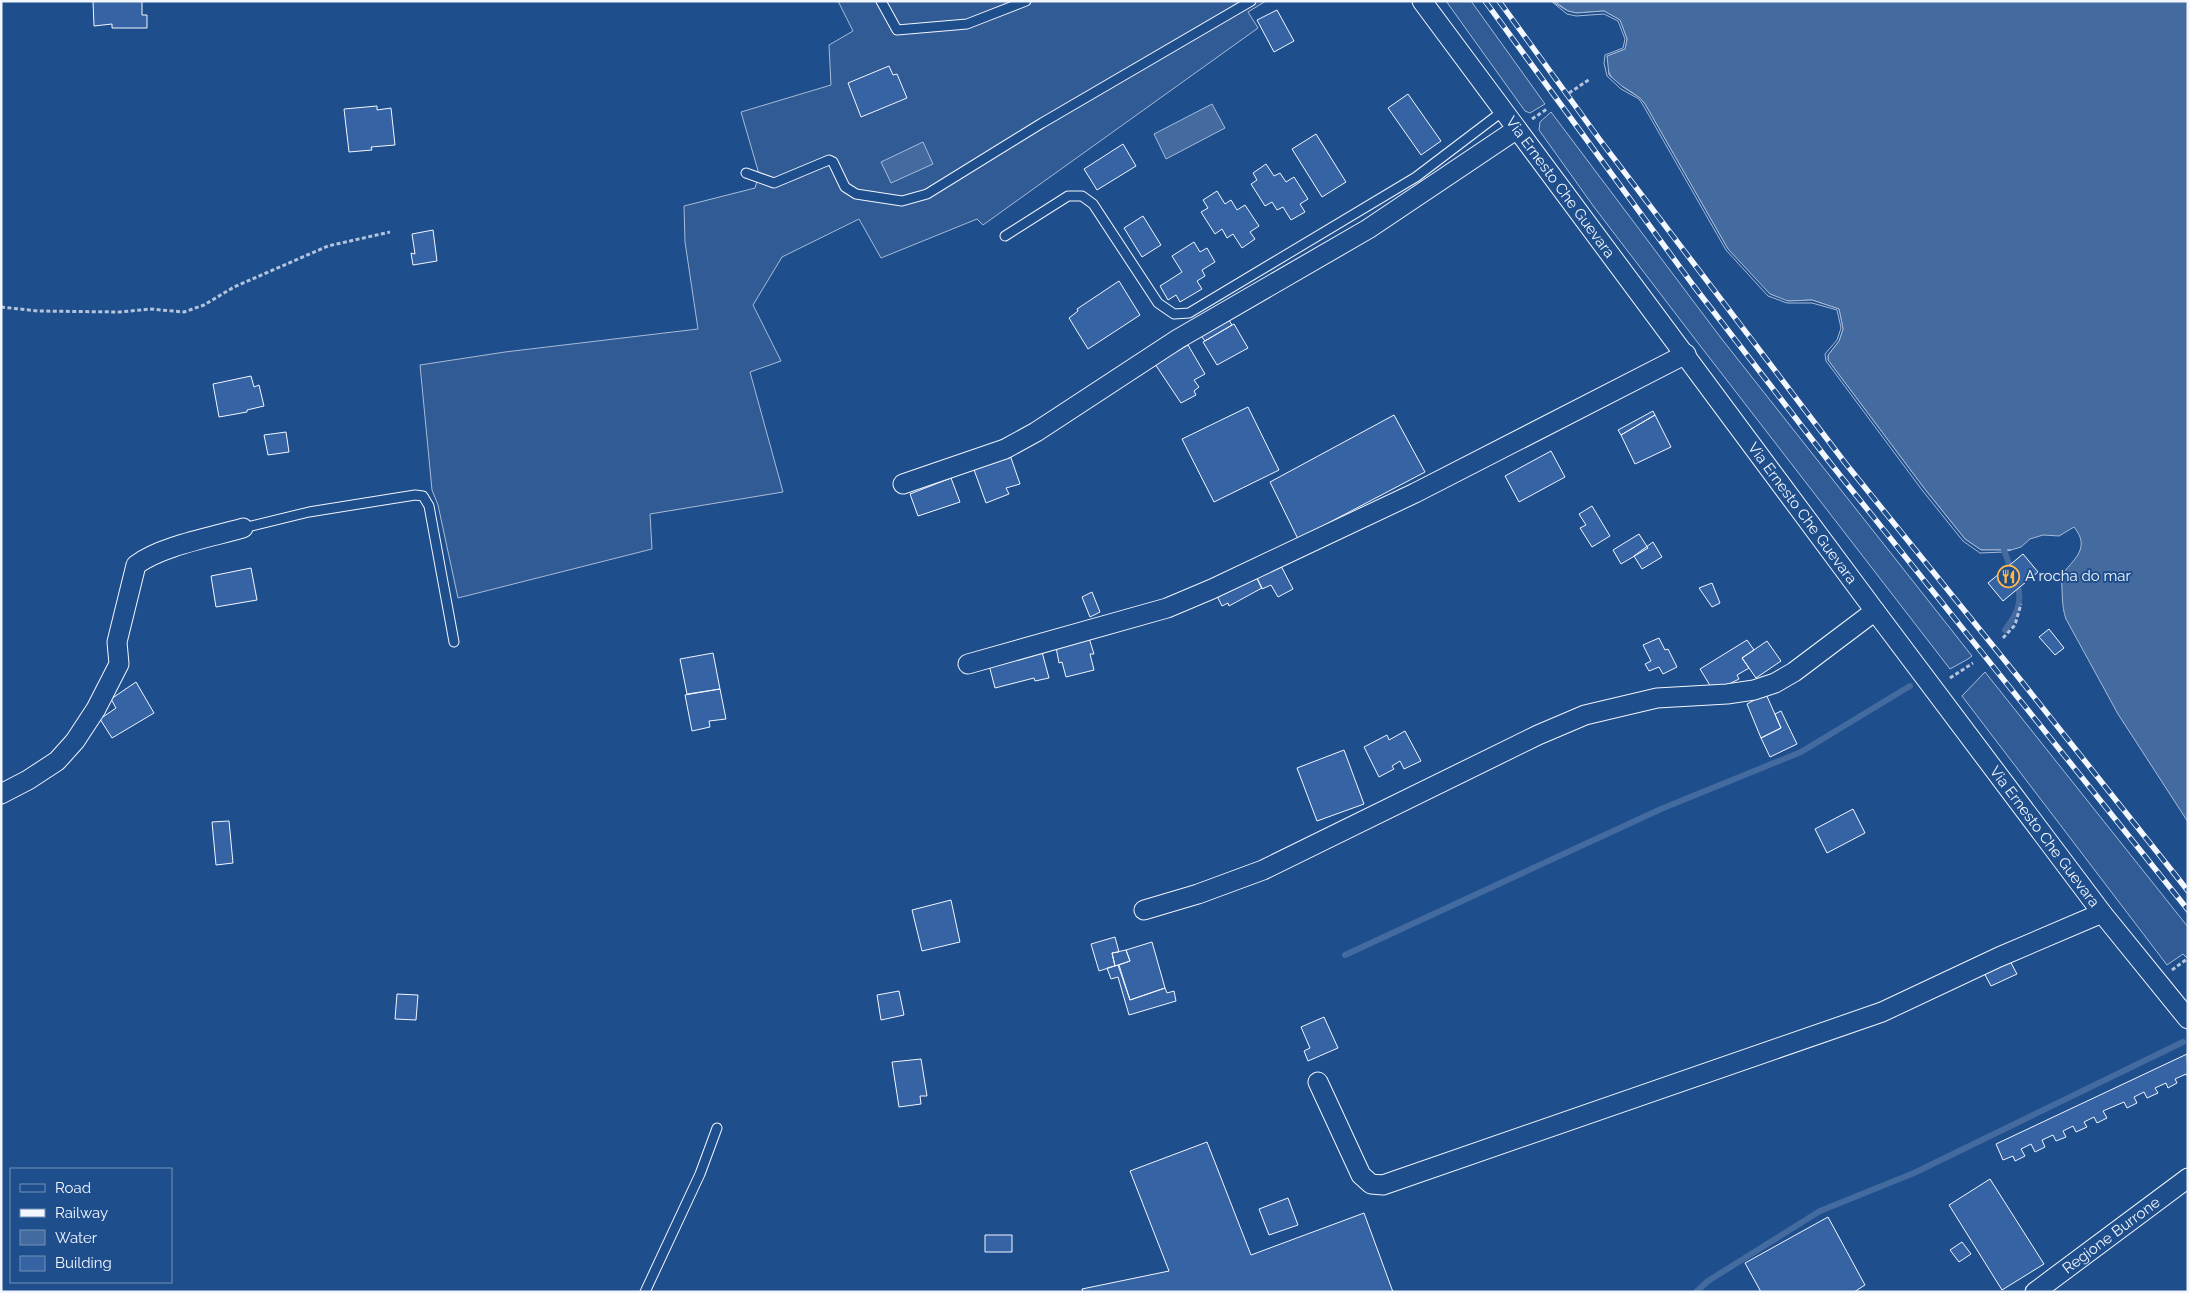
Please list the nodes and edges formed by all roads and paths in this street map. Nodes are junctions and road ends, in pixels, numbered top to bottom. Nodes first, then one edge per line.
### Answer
1 (881, 1) edge
2 (1026, 1) edge
3 (1251, 1) edge
4 (1422, 1) edge
5 (1590, 79) dead end
6 (1569, 93) dead end
7 (1503, 111) junction
8 (1517, 129) junction
9 (746, 174) dead end
10 (390, 232) dead end
11 (1005, 236) dead end
12 (1, 306) edge
13 (1686, 354) junction
14 (903, 484) dead end
15 (243, 528) joint
16 (2021, 604) dead end
17 (1875, 611) junction
18 (2003, 638) dead end
19 (454, 642) dead end
20 (968, 664) dead end
21 (1973, 664) dead end
22 (1934, 687) junction
23 (1, 794) edge
24 (1144, 910) dead end
25 (2102, 913) junction
26 (2188, 1019) edge
27 (1318, 1082) dead end
28 (717, 1128) dead end
29 (2188, 1178) edge
30 (645, 1292) edge
31 (2035, 1292) edge

1 - 2 lane
3 - 9 lane
4 - 7 street, Via Ernesto Che Guevara
5 - 6 path
7 - 8 street, Via Ernesto Che Guevara
7 - 11 lane
8 - 13 street, Via Ernesto Che Guevara
8 - 14 street
10 - 12 path
13 - 17 street, Via Ernesto Che Guevara
13 - 20 street
15 - 19 lane
15 - 23 street
16 - 18 path
17 - 22 street, Via Ernesto Che Guevara
17 - 24 street
21 - 22 path
22 - 25 street, Via Ernesto Che Guevara
25 - 26 street, Via Ernesto Che Guevara
25 - 27 street
28 - 30 lane
29 - 31 street, Regione Burrone

